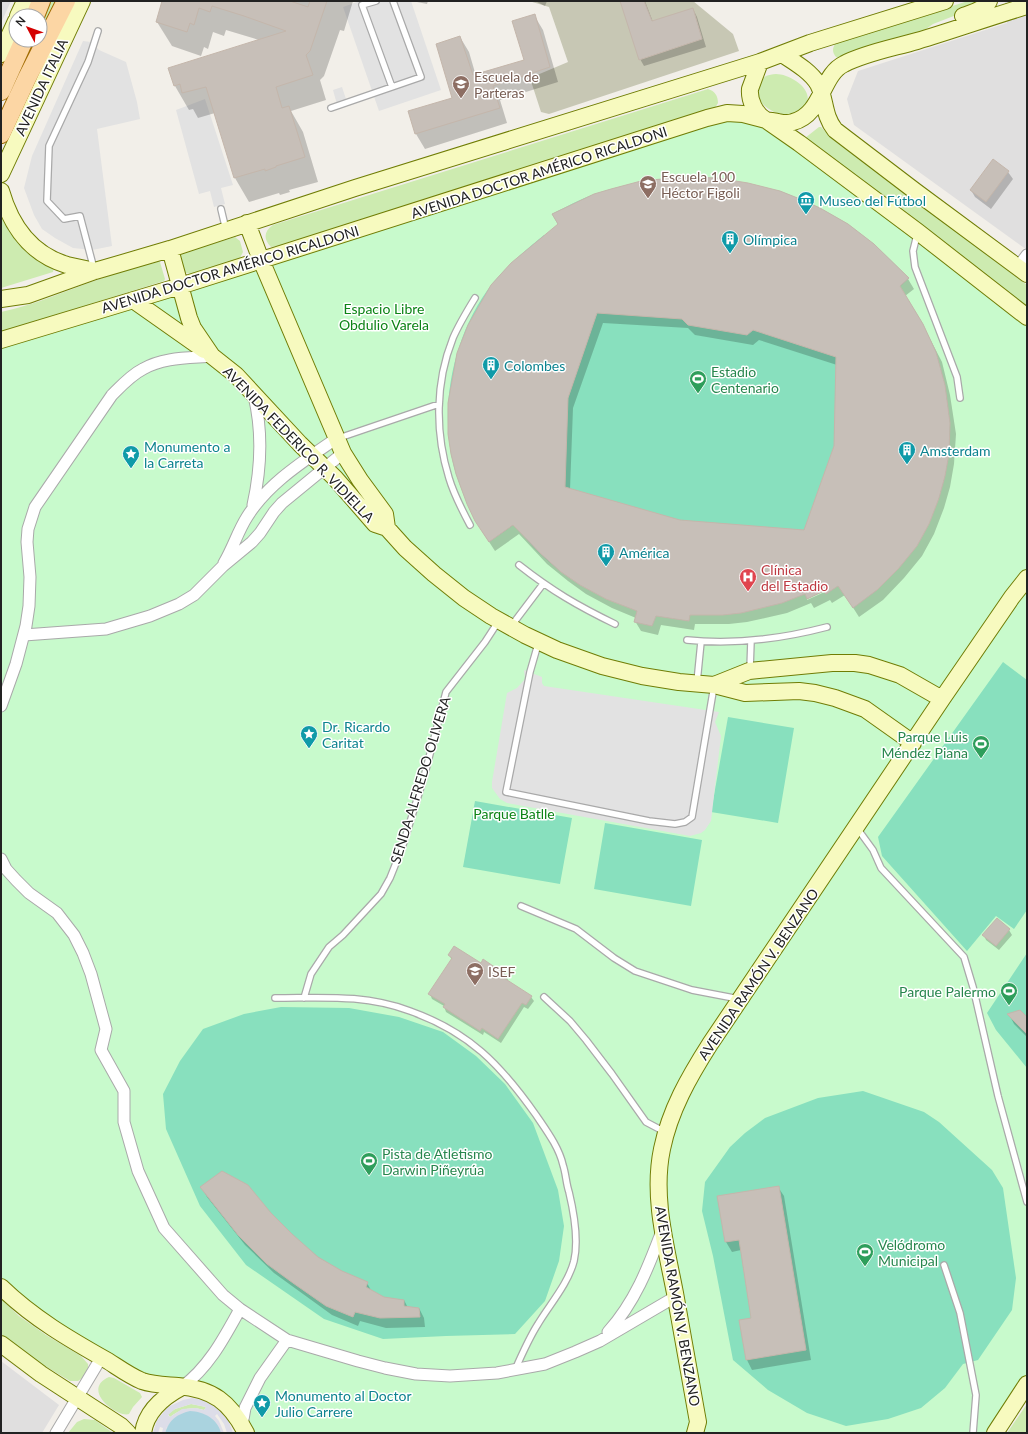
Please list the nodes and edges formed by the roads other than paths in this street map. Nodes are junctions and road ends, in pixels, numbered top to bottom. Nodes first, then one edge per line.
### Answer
1 (66, 1) edge
2 (82, 1) edge
3 (376, 1) edge
4 (393, 1) edge
5 (945, 1) edge
6 (989, 1) edge
7 (1027, 6) edge
8 (98, 31) dead end
9 (8, 39) edge
10 (919, 40) junction
11 (20, 48) edge
12 (1, 54) edge
13 (782, 54) junction
14 (760, 62) junction
15 (392, 87) junction
16 (1, 91) edge
17 (822, 95) junction
18 (331, 108) dead end
19 (766, 120) junction
20 (1, 134) edge
21 (1, 174) edge
22 (1, 191) edge
23 (221, 209) dead end
24 (247, 223) junction
25 (226, 230) junction
26 (918, 232) junction
27 (170, 249) junction
28 (261, 260) junction
29 (1024, 266) edge
30 (95, 271) junction
31 (180, 286) junction
32 (475, 298) dead end
33 (1, 299) edge
34 (134, 300) junction
35 (1027, 317) edge
36 (1, 340) edge
37 (212, 356) junction
38 (253, 394) junction
39 (960, 398) dead end
40 (439, 404) junction
41 (340, 446) junction
42 (312, 455) junction
43 (325, 468) junction
44 (252, 510) junction
45 (470, 525) dead end
46 (387, 528) junction
47 (520, 565) dead end
48 (223, 566) junction
49 (1027, 578) edge
50 (543, 584) junction
51 (505, 623) junction
52 (615, 624) dead end
53 (827, 627) dead end
54 (24, 635) junction
55 (687, 640) dead end
56 (539, 641) junction
57 (751, 641) junction
58 (702, 642) junction
59 (750, 671) junction
60 (697, 684) junction
61 (714, 685) junction
62 (942, 699) junction
63 (1, 706) edge
64 (913, 743) junction
65 (856, 828) junction
66 (1, 859) edge
67 (521, 906) dead end
68 (544, 997) dead end
69 (275, 998) dead end
70 (304, 998) junction
71 (741, 999) junction
72 (666, 1132) junction
73 (1027, 1202) edge
74 (663, 1230) junction
75 (944, 1265) dead end
76 (1, 1287) edge
77 (675, 1297) junction
78 (240, 1309) junction
79 (287, 1340) junction
80 (600, 1341) junction
81 (1, 1344) edge
82 (101, 1358) junction
83 (515, 1370) junction
84 (1027, 1384) edge
85 (182, 1387) junction
86 (77, 1397) junction
87 (700, 1429) edge
88 (244, 1430) edge
89 (56, 1433) edge
90 (128, 1433) edge
91 (143, 1433) edge
92 (973, 1433) edge
93 (995, 1433) edge

1 - 20 main road, AVENIDA ITALIA
2 - 21 street, AVENIDA ITALIA
3 - 15 lane
4 - 15 lane
5 - 13 street
6 - 10 street
7 - 10 street
8 - 30 lane
9 - 12 street
10 - 17 street
11 - 16 main road
13 - 14 street
13 - 17 street
14 - 19 street
14 - 24 street
15 - 18 lane
17 - 19 street
17 - 29 street
19 - 26 street, AVENIDA DOCTOR AMÉRICO RICALDONI
19 - 28 street, AVENIDA DOCTOR AMÉRICO RICALDONI
22 - 30 street
23 - 25 lane
24 - 25 street
24 - 28 street, AVENIDA FEDERICO R. VIDIELLA
25 - 27 street
26 - 35 street, AVENIDA DOCTOR AMÉRICO RICALDONI
26 - 39 lane
27 - 30 street
27 - 31 street, AVENIDA FEDERICO R. VIDIELLA
28 - 31 street, AVENIDA DOCTOR AMÉRICO RICALDONI
28 - 41 street, AVENIDA FEDERICO R. VIDIELLA
30 - 33 street
31 - 34 street, AVENIDA DOCTOR AMÉRICO RICALDONI
31 - 37 street, AVENIDA FEDERICO R. VIDIELLA
32 - 40 lane
34 - 36 street, AVENIDA DOCTOR AMÉRICO RICALDONI
34 - 37 street, AVENIDA FEDERICO R. VIDIELLA
37 - 38 street, AVENIDA FEDERICO R. VIDIELLA
37 - 54 street
38 - 42 street, AVENIDA FEDERICO R. VIDIELLA
38 - 44 street
40 - 41 lane
40 - 45 lane
41 - 42 street
41 - 43 street
41 - 46 street, AVENIDA FEDERICO R. VIDIELLA
42 - 43 street, AVENIDA FEDERICO R. VIDIELLA
42 - 44 street
43 - 46 street, AVENIDA FEDERICO R. VIDIELLA
43 - 48 street
44 - 48 street
46 - 51 street, AVENIDA FEDERICO R. VIDIELLA
47 - 50 lane
48 - 54 street
49 - 62 street, AVENIDA RAMÓN V. BENZANO
50 - 51 lane, SENDA ALFREDO OLIVERA
50 - 52 lane
51 - 56 street, AVENIDA FEDERICO R. VIDIELLA
51 - 70 lane, SENDA ALFREDO OLIVERA
53 - 57 lane
54 - 63 street
55 - 58 lane
56 - 60 street, AVENIDA FEDERICO R. VIDIELLA
56 - 61 lane
57 - 58 lane
57 - 59 lane
58 - 60 lane
59 - 61 street, AVENIDA FEDERICO R. VIDIELLA
59 - 62 street, AVENIDA FEDERICO R. VIDIELLA
60 - 61 street, AVENIDA FEDERICO R. VIDIELLA
61 - 64 street, AVENIDA FEDERICO R. VIDIELLA
62 - 64 street, AVENIDA RAMÓN V. BENZANO
64 - 65 street, AVENIDA RAMÓN V. BENZANO
65 - 71 street, AVENIDA RAMÓN V. BENZANO
65 - 73 lane
66 - 78 street
67 - 71 lane
68 - 72 lane
69 - 70 lane
70 - 83 lane
71 - 72 street, AVENIDA RAMÓN V. BENZANO
72 - 74 street, AVENIDA RAMÓN V. BENZANO
74 - 77 street, AVENIDA RAMÓN V. BENZANO
74 - 80 street
75 - 92 lane
76 - 82 street
77 - 80 street
77 - 87 street, AVENIDA RAMÓN V. BENZANO
78 - 79 street
78 - 85 street
79 - 83 street
79 - 88 street
80 - 83 street
81 - 86 street
82 - 85 street
82 - 86 street
84 - 93 street
85 - 88 street
85 - 91 street
86 - 89 street
86 - 90 street

